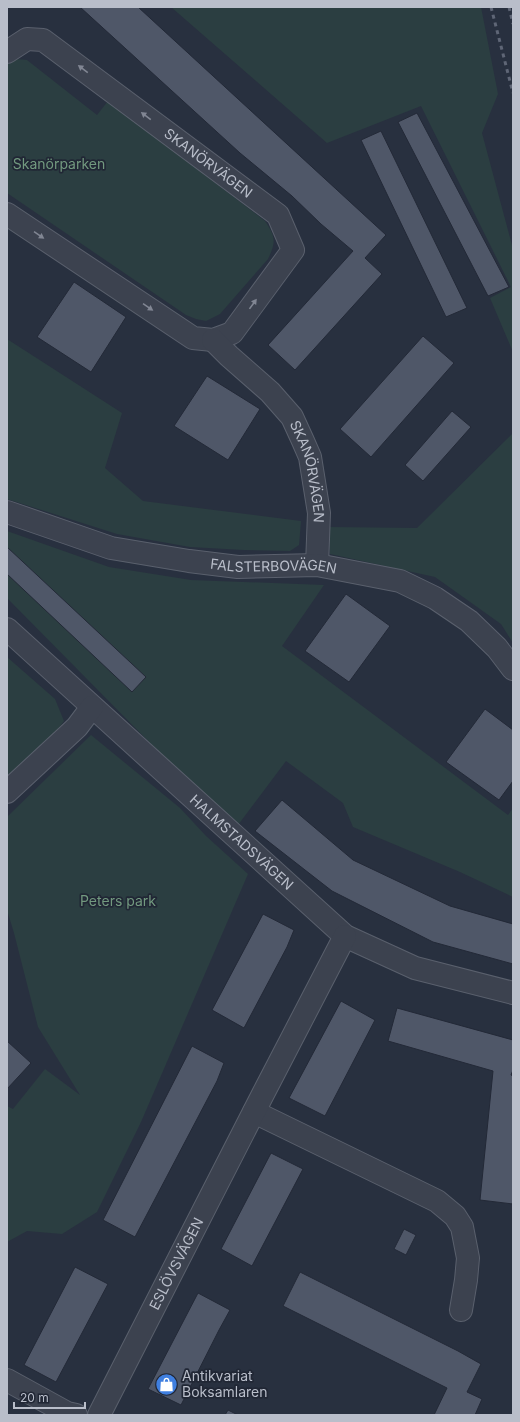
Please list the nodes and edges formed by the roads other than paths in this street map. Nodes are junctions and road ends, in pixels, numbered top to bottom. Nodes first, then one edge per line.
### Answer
1 (7, 52) edge
2 (7, 214) edge
3 (213, 340) junction
4 (7, 512) edge
5 (316, 565) junction
6 (7, 628) edge
7 (513, 669) edge
8 (92, 707) junction
9 (7, 792) edge
10 (346, 936) junction
11 (513, 993) edge
12 (254, 1112) junction
13 (460, 1310) dead end
14 (7, 1380) edge
15 (76, 1415) edge
16 (99, 1415) edge

3 -> 1 street, SKANÖRVÄGEN
2 -> 3 street, SKANÖRVÄGEN
3 - 5 street, SKANÖRVÄGEN
4 - 5 street, FALSTERBOVÄGEN
5 - 7 street, FALSTERBOVÄGEN
6 - 8 street, HALMSTADSVÄGEN
8 - 9 street
8 - 10 street, HALMSTADSVÄGEN
10 - 11 street, HALMSTADSVÄGEN
10 - 12 street, ESLÖVSVÄGEN
12 - 13 street
12 - 16 street, ESLÖVSVÄGEN
14 - 15 street

